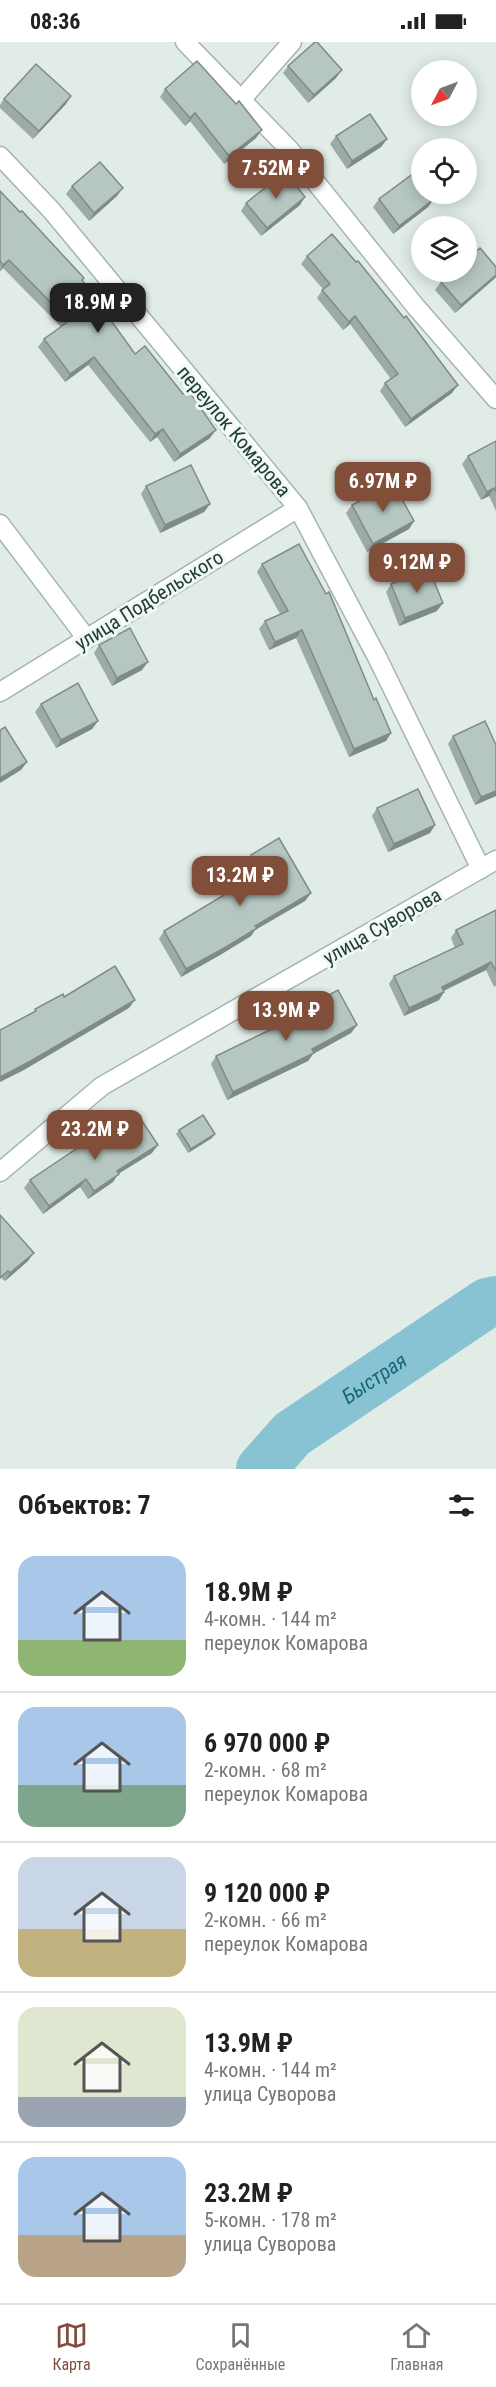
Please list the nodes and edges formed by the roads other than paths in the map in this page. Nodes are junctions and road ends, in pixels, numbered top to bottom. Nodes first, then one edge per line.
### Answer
1 (185, 42) edge
2 (292, 42) edge
3 (241, 100) junction
4 (0, 156) edge
5 (496, 399) edge
6 (298, 508) junction
7 (0, 524) edge
8 (87, 639) junction
9 (0, 692) edge
10 (489, 864) edge
11 (0, 1172) edge

1 - 3 street
2 - 3 street
3 - 5 street
4 - 6 street, переулок Комарова
6 - 8 street, улица Подбельского
6 - 10 street, переулок Комарова
7 - 8 street
8 - 9 street, улица Подбельского
10 - 11 street, улица Суворова

